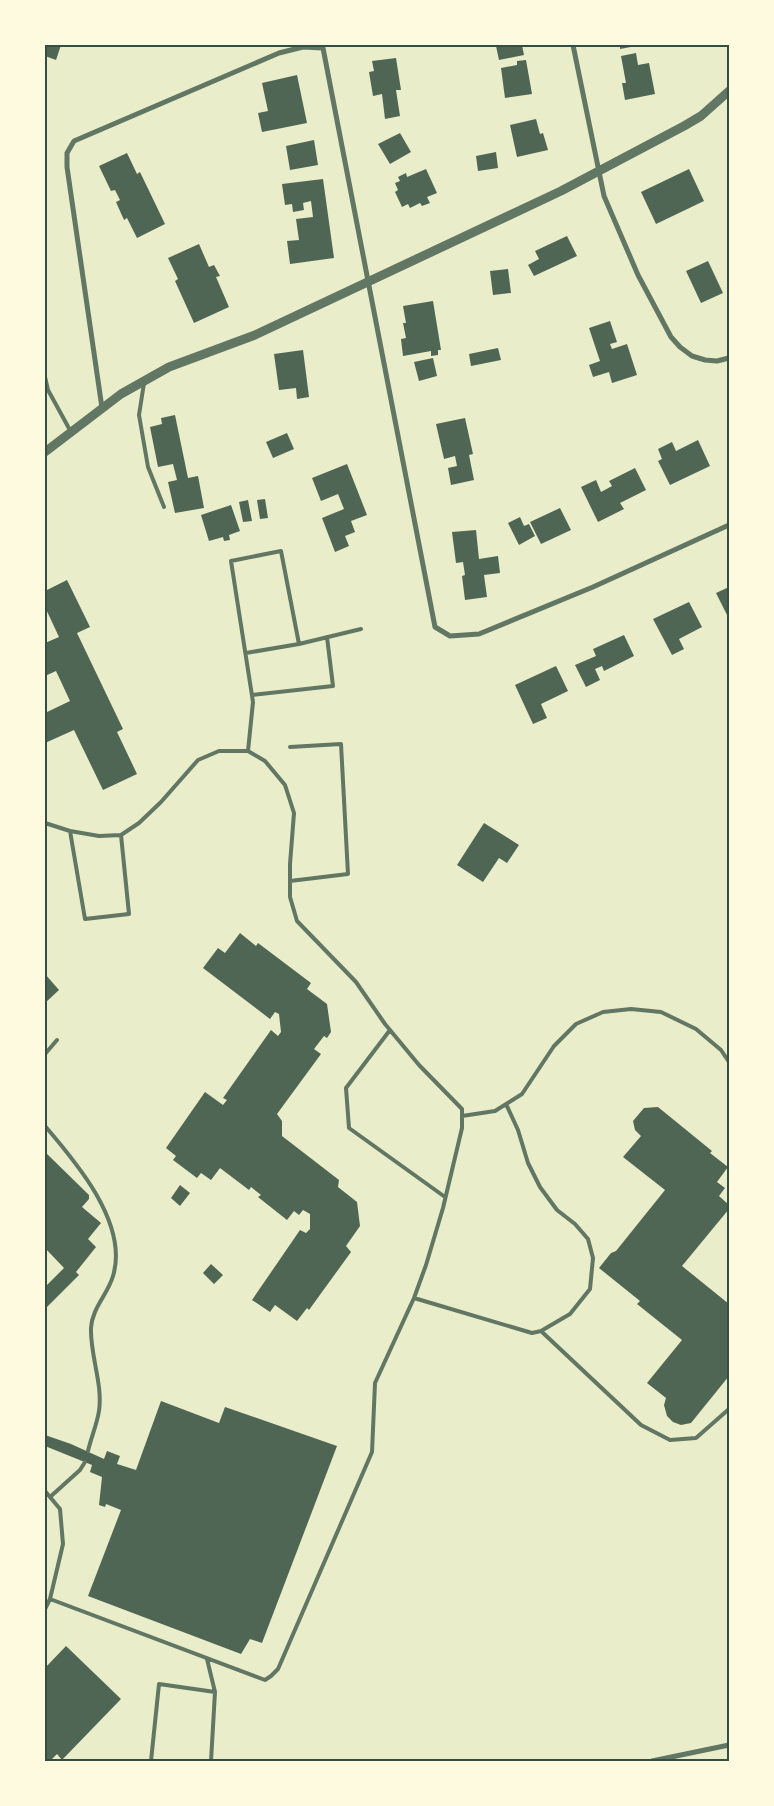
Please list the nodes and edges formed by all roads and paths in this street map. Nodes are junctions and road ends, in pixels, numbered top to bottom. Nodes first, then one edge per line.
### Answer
1 (573, 45) edge
2 (729, 91) edge
3 (599, 171) junction
4 (368, 282) junction
5 (729, 358) edge
6 (45, 377) edge
7 (145, 381) junction
8 (102, 408) junction
9 (71, 432) junction
10 (45, 452) edge
11 (164, 507) dead end
12 (729, 525) edge
13 (361, 630) dead end
14 (327, 637) junction
15 (299, 644) junction
16 (246, 653) junction
17 (252, 695) junction
18 (290, 747) dead end
19 (248, 751) junction
20 (45, 823) edge
21 (70, 831) junction
22 (121, 835) junction
23 (290, 880) junction
24 (390, 1030) junction
25 (57, 1040) dead end
26 (45, 1054) edge
27 (729, 1062) edge
28 (506, 1104) junction
29 (462, 1116) junction
30 (45, 1126) edge
31 (445, 1197) junction
32 (414, 1298) junction
33 (541, 1331) junction
34 (729, 1409) edge
35 (88, 1451) dead end
36 (85, 1462) dead end
37 (45, 1491) edge
38 (50, 1497) junction
39 (50, 1599) junction
40 (45, 1609) edge
41 (207, 1659) junction
42 (215, 1692) junction
43 (729, 1745) edge
44 (150, 1761) edge
45 (211, 1761) edge
46 (652, 1761) edge

1 - 3 street
2 - 3 street
3 - 4 street
3 - 5 street
4 - 7 street
4 - 8 street
4 - 12 street
6 - 9 lane
7 - 8 street
7 - 11 lane
8 - 9 street
9 - 10 street
13 - 14 lane
14 - 15 lane
14 - 17 lane
15 - 16 lane
15 - 16 lane
16 - 17 lane
17 - 19 lane
18 - 23 lane
19 - 22 lane
19 - 23 lane
20 - 21 lane
21 - 22 lane
21 - 22 lane
23 - 24 lane
24 - 29 lane
24 - 31 lane
25 - 26 lane
27 - 28 lane
28 - 29 lane
28 - 33 lane
29 - 31 lane
30 - 35 lane
31 - 32 lane
32 - 33 lane
32 - 41 lane
33 - 34 lane
36 - 38 lane
37 - 38 lane
38 - 39 lane
39 - 40 lane
39 - 41 lane
41 - 42 lane
42 - 44 lane
42 - 45 lane
43 - 46 street

